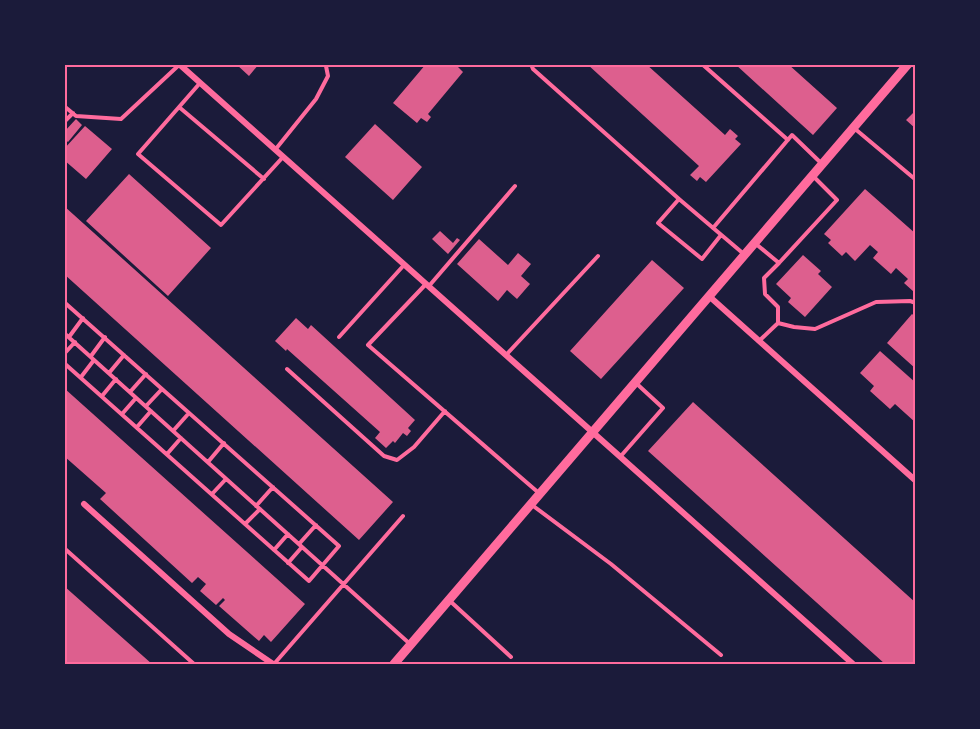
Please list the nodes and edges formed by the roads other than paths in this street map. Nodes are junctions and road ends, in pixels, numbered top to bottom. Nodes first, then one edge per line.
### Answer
1 (531, 64) edge
2 (702, 64) edge
3 (908, 64) edge
4 (179, 65) edge
5 (326, 66) dead end
6 (200, 83) junction
7 (64, 106) edge
8 (179, 107) junction
9 (73, 113) junction
10 (64, 122) edge
11 (854, 128) junction
12 (788, 140) junction
13 (275, 150) junction
14 (283, 158) junction
15 (822, 164) junction
16 (812, 176) junction
17 (264, 179) junction
18 (915, 180) edge
19 (515, 186) dead end
20 (679, 199) junction
21 (713, 228) junction
22 (721, 235) junction
23 (755, 243) junction
24 (745, 255) junction
25 (598, 256) dead end
26 (779, 263) junction
27 (404, 265) junction
28 (427, 285) junction
29 (710, 297) junction
30 (64, 302) edge
31 (915, 303) edge
32 (83, 318) junction
33 (778, 323) junction
34 (66, 335) edge
35 (339, 336) dead end
36 (105, 338) junction
37 (759, 341) junction
38 (75, 342) junction
39 (64, 354) edge
40 (124, 355) junction
41 (505, 356) junction
42 (92, 358) junction
43 (64, 363) edge
44 (287, 369) dead end
45 (109, 373) junction
46 (146, 374) junction
47 (81, 377) junction
48 (116, 379) junction
49 (636, 384) junction
50 (162, 389) junction
51 (130, 392) junction
52 (102, 396) junction
53 (136, 398) junction
54 (146, 406) junction
55 (152, 411) junction
56 (445, 411) junction
57 (189, 413) junction
58 (122, 414) junction
59 (137, 427) junction
60 (173, 431) junction
61 (593, 434) junction
62 (181, 438) junction
63 (224, 443) junction
64 (167, 454) junction
65 (619, 458) junction
66 (208, 462) junction
67 (226, 479) junction
68 (915, 481) edge
69 (273, 487) junction
70 (212, 494) junction
71 (540, 494) junction
72 (84, 504) dead end
73 (532, 504) junction
74 (258, 507) junction
75 (403, 516) dead end
76 (245, 524) junction
77 (316, 525) junction
78 (288, 534) junction
79 (301, 546) junction
80 (64, 548) edge
81 (274, 550) junction
82 (288, 563) junction
83 (323, 566) junction
84 (343, 583) junction
85 (449, 601) junction
86 (411, 645) junction
87 (721, 655) dead end
88 (511, 657) dead end
89 (194, 664) edge
90 (274, 664) edge
91 (394, 664) edge
92 (853, 664) edge

1 - 20 lane
2 - 12 lane
3 - 11 street
4 - 6 street
4 - 9 lane
5 - 13 lane
6 - 8 lane
6 - 13 street
7 - 9 lane
8 - 17 lane
8 - 17 lane
9 - 10 lane
11 - 15 street
11 - 18 lane
12 - 15 lane
12 - 21 lane
13 - 14 street
14 - 17 lane
14 - 27 street
15 - 16 street
16 - 23 street
16 - 26 lane
19 - 28 lane
20 - 21 lane
20 - 22 lane
21 - 22 lane
22 - 24 lane
23 - 24 street
23 - 26 lane
24 - 29 street
25 - 41 lane
26 - 33 lane
27 - 28 street
27 - 35 lane
28 - 41 street
28 - 56 lane
29 - 37 street
29 - 49 street
30 - 32 lane
31 - 33 lane
32 - 34 lane
32 - 36 lane
33 - 37 lane
34 - 38 lane
36 - 40 lane
36 - 42 lane
37 - 68 street
38 - 39 lane
38 - 42 lane
40 - 45 lane
40 - 46 lane
41 - 61 street
42 - 45 lane
42 - 47 lane
43 - 47 lane
44 - 56 lane
45 - 48 lane
46 - 50 lane
46 - 51 lane
47 - 52 lane
48 - 51 lane
48 - 52 lane
49 - 61 street
49 - 65 lane
50 - 54 lane
50 - 57 lane
51 - 53 lane
52 - 58 lane
53 - 54 lane
53 - 58 lane
54 - 55 lane
55 - 59 lane
55 - 60 lane
56 - 71 lane
57 - 60 lane
57 - 63 lane
58 - 59 lane
59 - 64 lane
60 - 62 lane
61 - 65 street
61 - 71 street
62 - 64 lane
62 - 66 lane
63 - 66 lane
63 - 69 lane
64 - 70 lane
65 - 92 street
66 - 67 lane
67 - 70 lane
67 - 74 lane
69 - 74 lane
69 - 77 lane
70 - 76 lane
71 - 73 street
72 - 90 street
73 - 85 street
73 - 87 lane
74 - 76 lane
74 - 78 lane
75 - 84 lane
76 - 81 lane
77 - 79 lane
77 - 83 lane
78 - 79 lane
78 - 81 lane
79 - 82 lane
79 - 83 lane
80 - 89 lane
81 - 82 lane
82 - 83 lane
83 - 84 lane
84 - 86 lane
84 - 90 lane
85 - 86 street
85 - 88 lane
86 - 91 street

